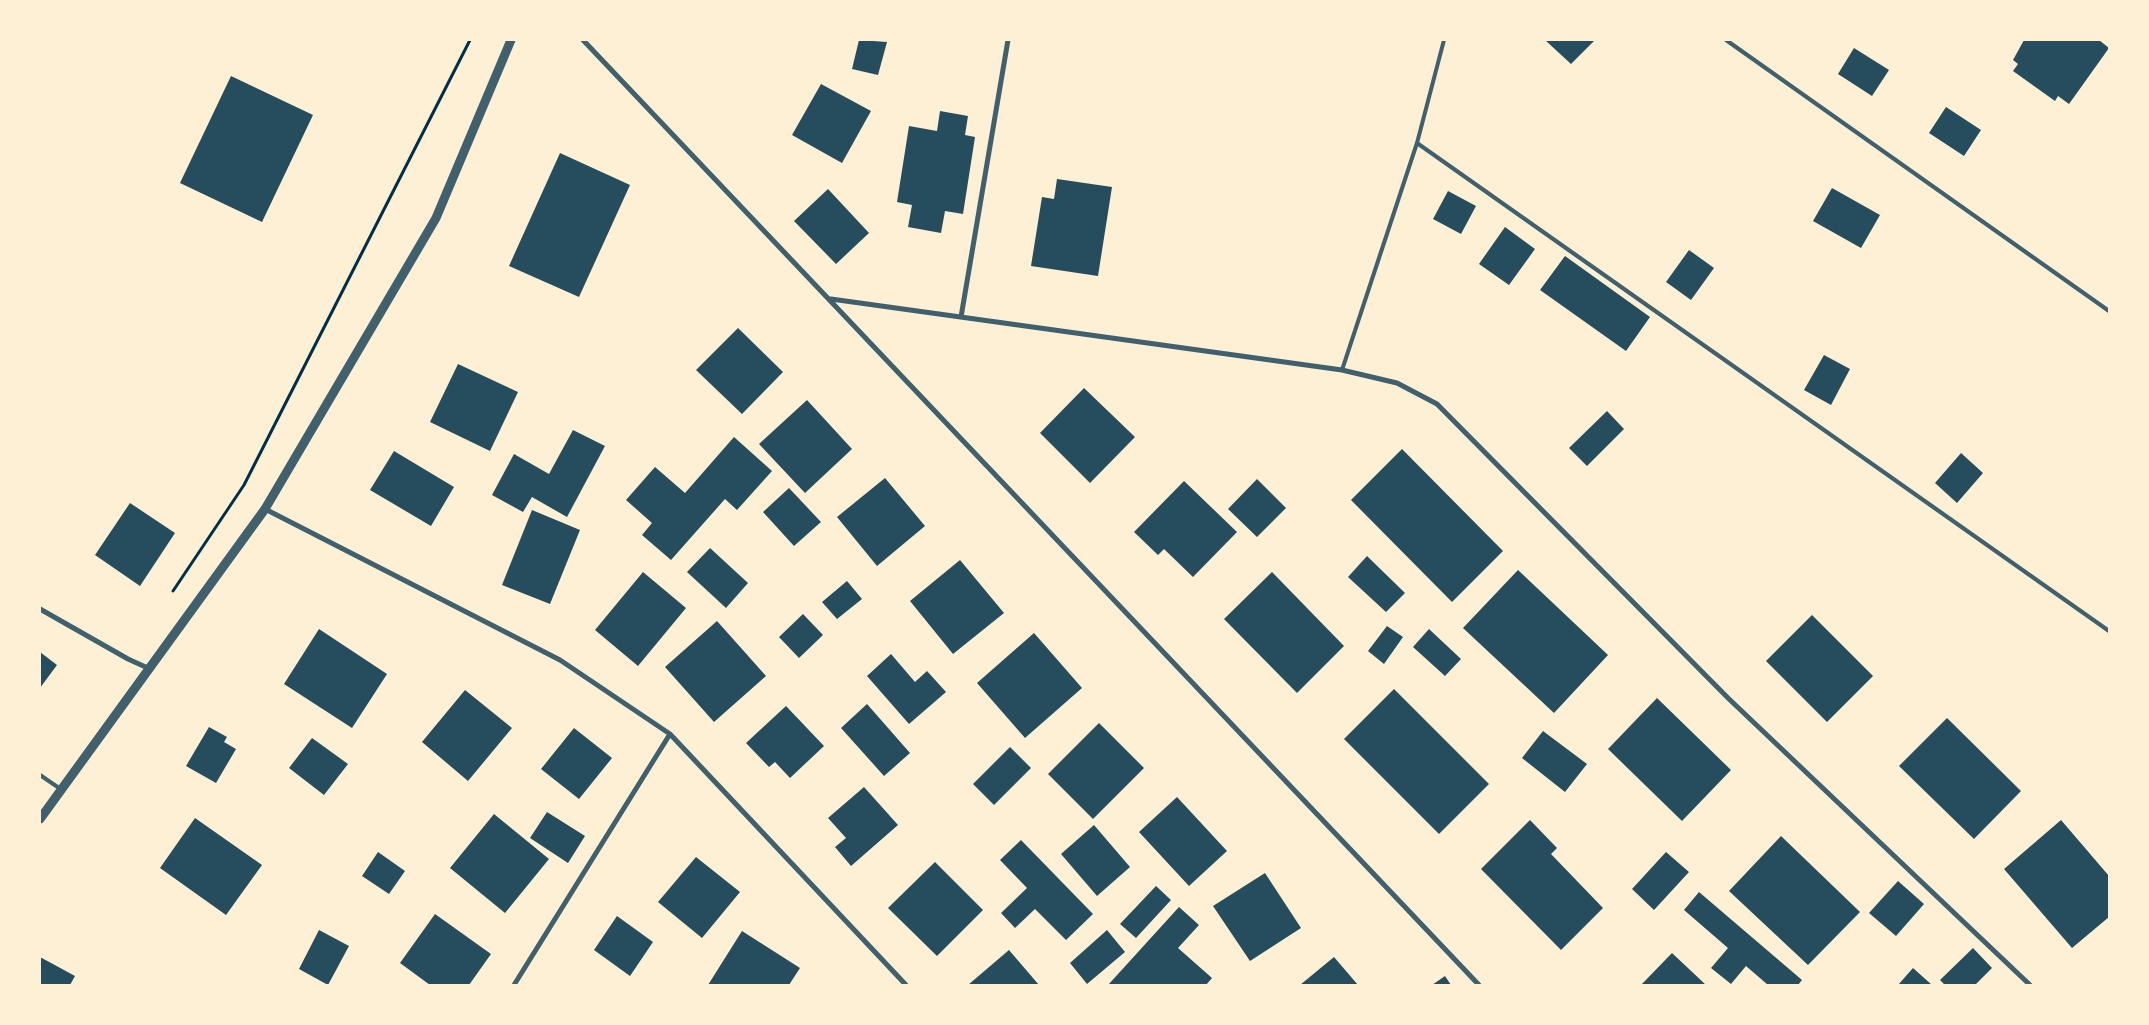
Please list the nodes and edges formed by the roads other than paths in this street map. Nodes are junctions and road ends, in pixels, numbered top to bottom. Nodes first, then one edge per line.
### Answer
1 (511, 40) edge
2 (583, 40) edge
3 (1008, 40) edge
4 (1444, 40) edge
5 (1726, 40) edge
6 (1417, 143) junction
7 (831, 299) junction
8 (2109, 311) edge
9 (961, 317) junction
10 (1342, 370) junction
11 (265, 509) junction
12 (40, 609) edge
13 (2109, 631) edge
14 (150, 669) junction
15 (670, 734) junction
16 (40, 775) edge
17 (62, 790) junction
18 (40, 819) edge
19 (514, 985) edge
20 (906, 985) edge
21 (1479, 985) edge
22 (2030, 985) edge

1 - 11 street
2 - 7 street
3 - 9 street
4 - 6 lane
5 - 8 lane
6 - 10 lane
6 - 13 lane
7 - 9 street
7 - 21 street
9 - 10 street
10 - 22 street
11 - 14 street
11 - 15 street
12 - 14 street
14 - 17 street
15 - 19 street
15 - 20 street
16 - 17 lane
17 - 18 street

